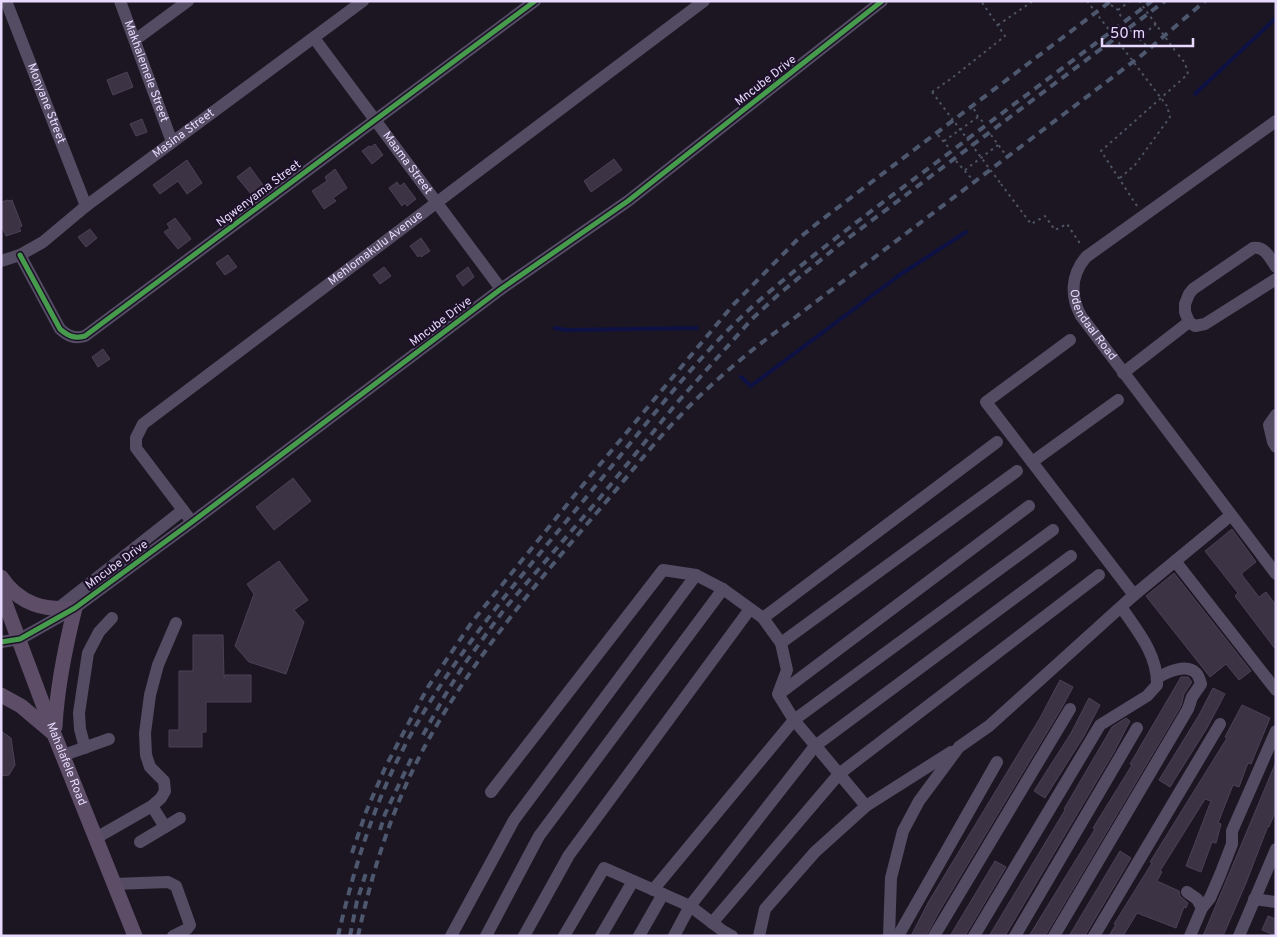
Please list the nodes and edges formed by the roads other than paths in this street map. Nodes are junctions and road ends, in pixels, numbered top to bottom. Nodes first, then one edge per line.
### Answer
1 (6, 1) edge
2 (120, 1) edge
3 (188, 1) edge
4 (363, 1) edge
5 (535, 1) edge
6 (704, 1) edge
7 (882, 1) edge
8 (314, 38) junction
9 (135, 40) junction
10 (375, 121) junction
11 (1276, 121) edge
12 (172, 142) junction
13 (438, 203) junction
14 (86, 206) junction
15 (20, 255) junction
16 (1, 261) edge
17 (1276, 266) edge
18 (1276, 279) edge
19 (501, 289) junction
20 (1189, 322) junction
21 (1070, 340) dead end
22 (1123, 373) junction
23 (1118, 400) dead end
24 (1276, 416) edge
25 (997, 442) dead end
26 (1276, 447) edge
27 (1032, 462) junction
28 (1017, 471) dead end
29 (1029, 506) dead end
30 (183, 510) junction
31 (1231, 515) junction
32 (192, 522) junction
33 (1053, 530) dead end
34 (1072, 556) dead end
35 (1175, 562) junction
36 (1276, 574) edge
37 (696, 575) junction
38 (1099, 575) dead end
39 (1, 577) edge
40 (723, 589) junction
41 (1, 592) edge
42 (1134, 595) junction
43 (1121, 607) junction
44 (75, 608) junction
45 (750, 609) junction
46 (56, 610) junction
47 (112, 618) dead end
48 (763, 618) junction
49 (176, 622) dead end
50 (20, 639) junction
51 (1, 642) edge
52 (781, 643) junction
53 (1157, 678) junction
54 (1276, 690) edge
55 (778, 694) junction
56 (1, 695) edge
57 (1070, 709) dead end
58 (794, 720) junction
59 (1220, 724) dead end
60 (1137, 728) dead end
61 (1276, 731) edge
62 (54, 734) junction
63 (109, 739) dead end
64 (815, 746) junction
65 (959, 747) junction
66 (85, 748) junction
67 (64, 756) junction
68 (997, 762) dead end
69 (839, 774) junction
70 (491, 792) dead end
71 (152, 806) junction
72 (866, 806) junction
73 (180, 818) dead end
74 (165, 828) junction
75 (96, 838) junction
76 (140, 842) dead end
77 (1276, 849) edge
78 (633, 881) junction
79 (114, 884) junction
80 (658, 892) junction
81 (1187, 892) dead end
82 (1254, 900) junction
83 (1276, 902) edge
84 (690, 906) junction
85 (1202, 908) junction
86 (712, 923) junction
87 (725, 934) edge
88 (135, 936) edge
89 (173, 936) edge
90 (451, 936) edge
91 (486, 936) edge
92 (524, 936) edge
93 (564, 936) edge
94 (601, 936) edge
95 (639, 936) edge
96 (674, 936) edge
97 (759, 936) edge
98 (889, 936) edge
99 (898, 936) edge
100 (934, 936) edge
101 (974, 936) edge
102 (1015, 936) edge
103 (1054, 936) edge
104 (1094, 936) edge
105 (1190, 936) edge
106 (1239, 936) edge

1 - 14 street, Monyane Street
2 - 9 street, Makhalemele Street
3 - 9 street
4 - 8 street, Masina Street
5 - 10 street, Ngwenyama Street
6 - 13 street, Mehlomakulu Avenue
7 - 19 street, Mncube Drive
8 - 10 street, Maama Street
8 - 12 street, Masina Street
9 - 12 street, Makhalemele Street
10 - 13 street, Maama Street
10 - 15 street, Ngwenyama Street
11 - 22 street, Odendaal Road
12 - 14 street, Masina Street
13 - 19 street, Maama Street
13 - 30 street, Mehlomakulu Avenue
14 - 15 street, Masina Street
15 - 16 street, Masina Street
17 - 20 street
18 - 20 street
19 - 32 street, Mncube Drive
20 - 22 street
21 - 27 street
22 - 31 street, Odendaal Road
23 - 27 street
24 - 26 street
25 - 48 street
27 - 42 street
28 - 52 street
29 - 55 street
30 - 32 street, Mehlomakulu Avenue
30 - 46 street
31 - 35 street
31 - 36 street, Odendaal Road
32 - 44 street, Mncube Drive
33 - 58 street
34 - 64 street
35 - 42 street
35 - 54 street
37 - 40 street
37 - 70 street
37 - 90 street
38 - 69 street
39 - 46 main road
40 - 45 street
40 - 91 street
41 - 50 main road, Mahalafele Road
42 - 43 street
43 - 53 street
43 - 65 street
44 - 46 main road
44 - 50 street, Mncube Drive
44 - 62 main road
45 - 48 street
45 - 92 street
47 - 66 street
48 - 52 street
49 - 71 street
50 - 51 street, Mncube Drive
50 - 62 main road, Mahalafele Road
52 - 55 street
53 - 101 street
53 - 103 street
55 - 58 street
56 - 62 main road
57 - 100 street
58 - 64 street
58 - 80 street
59 - 104 street
60 - 102 street
61 - 85 street
62 - 67 main road, Mahalafele Road
63 - 66 street
64 - 69 street
64 - 84 street
65 - 72 street
65 - 98 street
66 - 67 street
67 - 75 main road, Mahalafele Road
68 - 99 street
69 - 72 street
69 - 86 street
71 - 74 street
71 - 75 street
72 - 97 street
73 - 74 street
74 - 76 street
75 - 79 main road, Mahalafele Road
77 - 82 street
78 - 80 street
78 - 93 street
78 - 94 street
79 - 88 main road, Mahalafele Road
79 - 89 street
80 - 84 street
80 - 95 street
81 - 85 street
82 - 83 street
82 - 106 street
84 - 86 street
84 - 96 street
85 - 105 street
86 - 87 street

